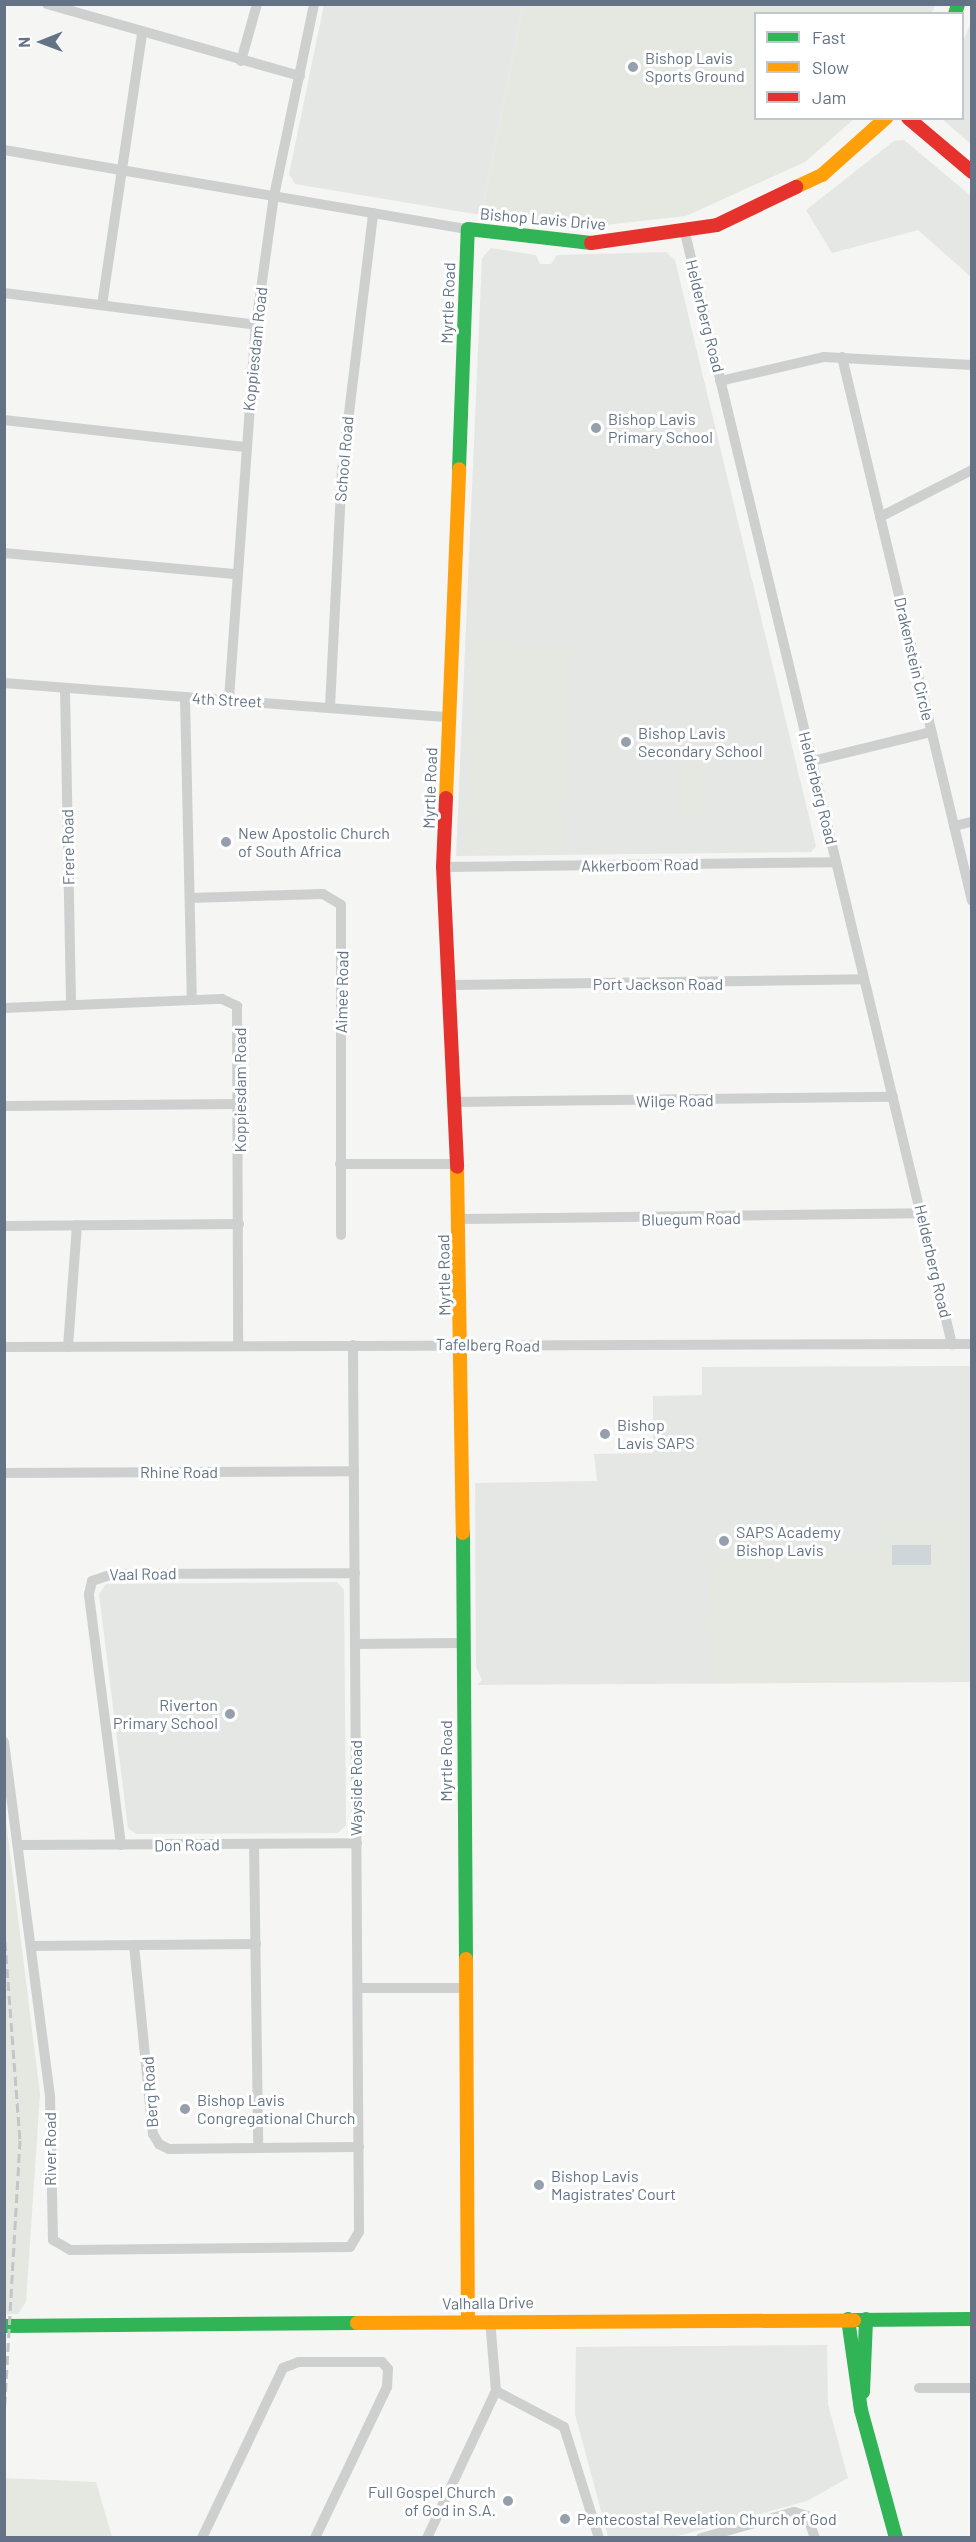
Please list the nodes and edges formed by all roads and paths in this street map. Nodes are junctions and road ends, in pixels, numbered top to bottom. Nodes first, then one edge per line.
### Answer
1 (47, 4) edge
2 (257, 4) edge
3 (314, 4) edge
4 (142, 34) junction
5 (241, 61) junction
6 (300, 76) junction
7 (884, 120) edge
8 (910, 120) edge
9 (4, 150) edge
10 (122, 170) junction
11 (972, 172) edge
12 (274, 195) junction
13 (373, 213) junction
14 (468, 229) junction
15 (685, 233) junction
16 (4, 293) edge
17 (102, 305) junction
18 (256, 325) junction
19 (842, 357) junction
20 (972, 365) edge
21 (720, 381) junction
22 (4, 420) edge
23 (244, 447) junction
24 (972, 470) edge
25 (880, 518) junction
26 (4, 553) edge
27 (237, 574) junction
28 (4, 683) edge
29 (65, 689) junction
30 (185, 697) junction
31 (229, 699) junction
32 (330, 707) junction
33 (448, 717) junction
34 (931, 732) junction
35 (812, 760) junction
36 (972, 822) edge
37 (954, 826) junction
38 (836, 862) junction
39 (443, 867) junction
40 (190, 898) junction
41 (972, 901) edge
42 (864, 979) junction
43 (451, 985) junction
44 (192, 1000) junction
45 (71, 1005) junction
46 (4, 1008) edge
47 (893, 1097) junction
48 (456, 1102) junction
49 (240, 1104) junction
50 (4, 1106) edge
51 (340, 1164) junction
52 (458, 1164) junction
53 (921, 1212) junction
54 (460, 1219) junction
55 (239, 1224) junction
56 (77, 1225) junction
57 (4, 1226) edge
58 (341, 1235) dead end
59 (952, 1344) junction
60 (972, 1344) edge
61 (353, 1345) junction
62 (462, 1345) junction
63 (238, 1346) junction
64 (4, 1347) edge
65 (68, 1347) junction
66 (354, 1471) junction
67 (4, 1473) edge
68 (355, 1573) junction
69 (462, 1643) junction
70 (355, 1644) junction
71 (4, 1742) edge
72 (357, 1843) junction
73 (254, 1844) junction
74 (18, 1845) junction
75 (121, 1845) junction
76 (256, 1944) junction
77 (134, 1945) junction
78 (31, 1946) junction
79 (358, 1988) junction
80 (464, 1988) junction
81 (258, 2147) junction
82 (359, 2147) junction
83 (358, 2232) joint
84 (848, 2319) junction
85 (866, 2319) junction
86 (972, 2319) edge
87 (490, 2320) junction
88 (468, 2321) junction
89 (11, 2326) edge
90 (919, 2388) dead end
91 (972, 2388) edge
92 (496, 2391) junction
93 (861, 2410) junction
94 (705, 2537) edge
95 (202, 2538) edge
96 (315, 2538) edge
97 (427, 2538) edge
98 (599, 2538) edge
99 (815, 2538) edge
100 (896, 2538) edge

1 - 4 street
2 - 5 street
3 - 6 street, Koppiesdam Road
4 - 5 street
4 - 10 street
5 - 6 street
6 - 12 street, Koppiesdam Road
7 - 15 street, Bishop Lavis Drive
8 - 11 street
9 - 10 street, Bishop Lavis Drive
10 - 12 street, Bishop Lavis Drive
10 - 17 street
12 - 13 street, Bishop Lavis Drive
12 - 18 street, Koppiesdam Road
13 - 14 street, Bishop Lavis Drive
13 - 32 street, School Road
14 - 15 street, Bishop Lavis Drive
14 - 33 street, Myrtle Road
15 - 21 street, Helderberg Road
16 - 17 street
17 - 18 street
18 - 23 street, Koppiesdam Road
19 - 20 street
19 - 21 street
19 - 25 street, Drakenstein Circle
21 - 35 street, Helderberg Road
22 - 23 street
23 - 27 street, Koppiesdam Road
24 - 25 street
25 - 34 street, Drakenstein Circle
26 - 27 street
27 - 31 street, Koppiesdam Road
28 - 29 street, 4th Street
29 - 30 street, 4th Street
29 - 45 street, Frere Road
30 - 31 street, 4th Street
30 - 40 street
31 - 32 street, 4th Street
32 - 33 street, 4th Street
33 - 39 street, Myrtle Road
34 - 35 street
34 - 37 street, Drakenstein Circle
35 - 38 street, Helderberg Road
36 - 37 street
37 - 41 street, Drakenstein Circle
38 - 39 street, Akkerboom Road
38 - 42 street, Helderberg Road
39 - 43 street, Myrtle Road
40 - 44 street
40 - 51 street, Aimee Road
42 - 43 street, Port Jackson Road
42 - 47 street, Helderberg Road
43 - 48 street, Myrtle Road
44 - 45 street
44 - 49 street, Koppiesdam Road
45 - 46 street
47 - 48 street, Wilge Road
47 - 53 street, Helderberg Road
48 - 52 street, Myrtle Road
49 - 50 street
49 - 55 street, Koppiesdam Road
51 - 52 street
51 - 58 street, Aimee Road
52 - 54 street, Myrtle Road
53 - 54 street, Bluegum Road
53 - 59 street, Helderberg Road
54 - 62 street, Myrtle Road
55 - 56 street
55 - 63 street, Koppiesdam Road
56 - 57 street
56 - 65 street
59 - 60 street, Tafelberg Road
59 - 62 street, Tafelberg Road
61 - 62 street, Tafelberg Road
61 - 63 street, Tafelberg Road
61 - 66 street, Wayside Road
62 - 69 street, Myrtle Road
63 - 65 street, Tafelberg Road
64 - 65 street, Tafelberg Road
66 - 67 street, Rhine Road
66 - 68 street, Wayside Road
68 - 70 street, Wayside Road
68 - 75 street, Vaal Road
69 - 70 street
69 - 80 street, Myrtle Road
70 - 72 street, Wayside Road
71 - 74 street, River Road
72 - 73 street, Don Road
72 - 79 street, Wayside Road
73 - 75 street, Don Road
73 - 76 street
74 - 75 street, Don Road
74 - 78 street, River Road
76 - 77 street
76 - 81 street
77 - 78 street
77 - 81 street, Berg Road
78 - 83 street, River Road
79 - 80 street
79 - 82 street, Wayside Road
80 - 88 street, Myrtle Road
81 - 82 street, Berg Road
82 - 83 street, Wayside Road
84 - 85 street, Valhalla Drive
84 - 87 street, Valhalla Drive
84 - 93 street
85 - 86 street, Valhalla Drive
85 - 93 street
87 - 88 street, Valhalla Drive
87 - 92 street
88 - 89 street, Valhalla Drive
90 - 91 street
92 - 97 street
92 - 98 street
93 - 100 street
94 - 99 street
95 - 96 street

